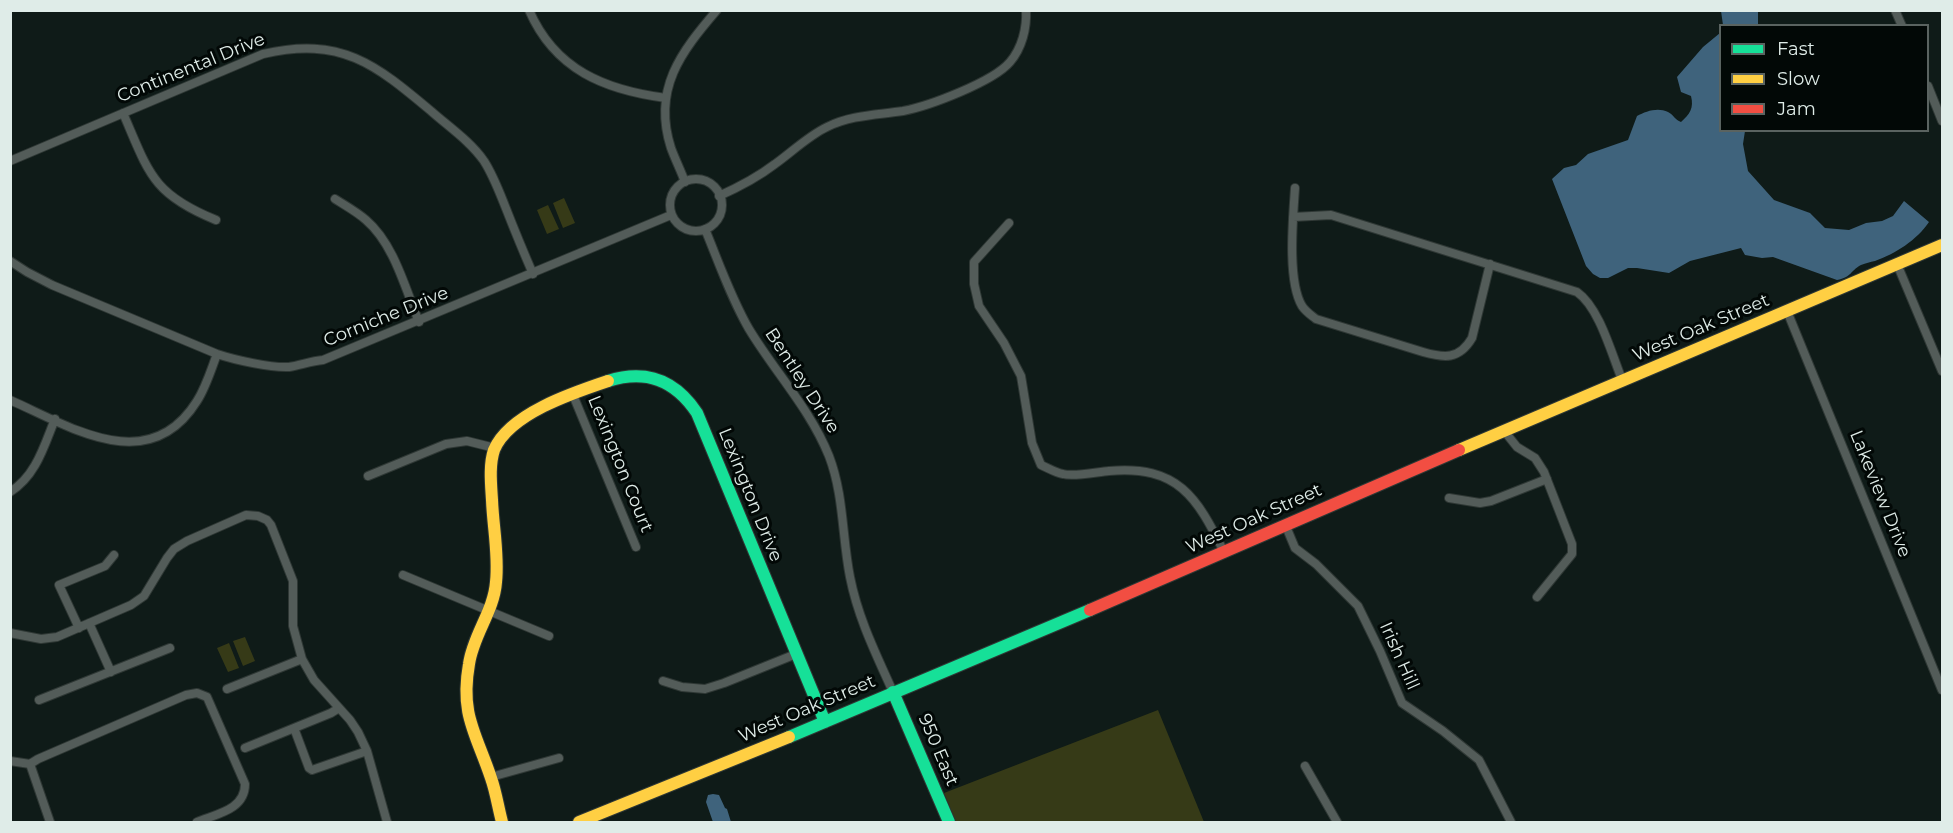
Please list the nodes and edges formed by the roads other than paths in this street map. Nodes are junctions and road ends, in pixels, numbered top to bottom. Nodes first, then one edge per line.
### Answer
1 (529, 10) edge
2 (717, 10) edge
3 (1026, 10) edge
4 (1895, 10) edge
5 (1901, 24) edge
6 (1929, 88) edge
7 (666, 98) junction
8 (123, 114) junction
9 (1942, 121) edge
10 (10, 161) edge
11 (686, 182) junction
12 (1295, 188) dead end
13 (719, 196) junction
14 (335, 199) dead end
15 (671, 215) junction
16 (1293, 217) junction
17 (216, 220) dead end
18 (1009, 223) dead end
19 (705, 229) junction
20 (1942, 245) edge
21 (10, 261) edge
22 (1490, 264) junction
23 (1897, 264) junction
24 (533, 274) junction
25 (1787, 311) junction
26 (419, 322) junction
27 (218, 354) junction
28 (1942, 371) edge
29 (1623, 382) junction
30 (573, 395) junction
31 (10, 400) edge
32 (55, 419) junction
33 (1505, 432) junction
34 (495, 448) junction
35 (368, 476) dead end
36 (1547, 479) junction
37 (10, 492) edge
38 (1449, 498) dead end
39 (1285, 524) junction
40 (636, 547) dead end
41 (1224, 552) junction
42 (114, 555) dead end
43 (402, 575) dead end
44 (1537, 597) dead end
45 (487, 610) junction
46 (89, 623) junction
47 (79, 628) junction
48 (10, 633) edge
49 (549, 636) dead end
50 (170, 648) dead end
51 (796, 654) junction
52 (302, 659) junction
53 (1938, 667) edge
54 (111, 672) junction
55 (663, 681) dead end
56 (227, 689) dead end
57 (1942, 690) edge
58 (893, 692) junction
59 (39, 700) dead end
60 (339, 708) junction
61 (825, 722) junction
62 (294, 728) junction
63 (245, 748) dead end
64 (366, 751) junction
65 (559, 758) dead end
66 (10, 761) edge
67 (30, 764) junction
68 (1305, 766) dead end
69 (491, 777) junction
70 (49, 822) edge
71 (197, 822) edge
72 (387, 822) edge
73 (502, 822) edge
74 (579, 822) edge
75 (949, 822) edge
76 (1337, 822) edge
77 (1511, 822) edge

1 - 7 street
2 - 7 street
3 - 13 street
4 - 5 street
6 - 9 street
7 - 11 street
8 - 10 street, Continental Drive
8 - 17 street
8 - 24 street, Continental Drive
11 - 13 street
11 - 15 street
12 - 16 street
13 - 19 street
14 - 26 street
15 - 19 street
15 - 24 street, Corniche Drive
16 - 22 street
16 - 22 street
18 - 41 street
19 - 58 street, Bentley Drive
20 - 23 main road, West Oak Street
21 - 27 street, Corniche Drive
22 - 29 street
23 - 25 main road, West Oak Street
23 - 28 street
24 - 26 street, Corniche Drive
25 - 29 main road, West Oak Street
25 - 53 street, Lakeview Drive
26 - 27 street, Corniche Drive
27 - 32 street
29 - 33 main road, West Oak Street
30 - 34 main road, Lexington Drive
30 - 40 street, Lexington Court
30 - 51 main road, Lexington Drive
31 - 32 street
32 - 37 street
33 - 36 street
33 - 39 main road, West Oak Street
34 - 35 street
34 - 45 main road
36 - 38 street
36 - 44 street
39 - 41 main road, West Oak Street
39 - 77 street, Irish Hill
41 - 58 main road, West Oak Street
42 - 47 street
43 - 45 street
45 - 49 street
45 - 69 main road
46 - 47 street
46 - 52 street
46 - 54 street
47 - 48 street
50 - 54 street
51 - 55 street
51 - 61 main road, Lexington Drive
52 - 56 street
52 - 60 street
53 - 57 street, Lakeview Drive
54 - 59 street
58 - 61 main road, West Oak Street
58 - 75 main road, 950 East
60 - 62 street
60 - 64 street
61 - 74 main road, West Oak Street
62 - 63 street
62 - 64 street
64 - 72 street
65 - 69 street
66 - 67 street
67 - 70 street
67 - 71 street
68 - 76 street
69 - 73 main road

